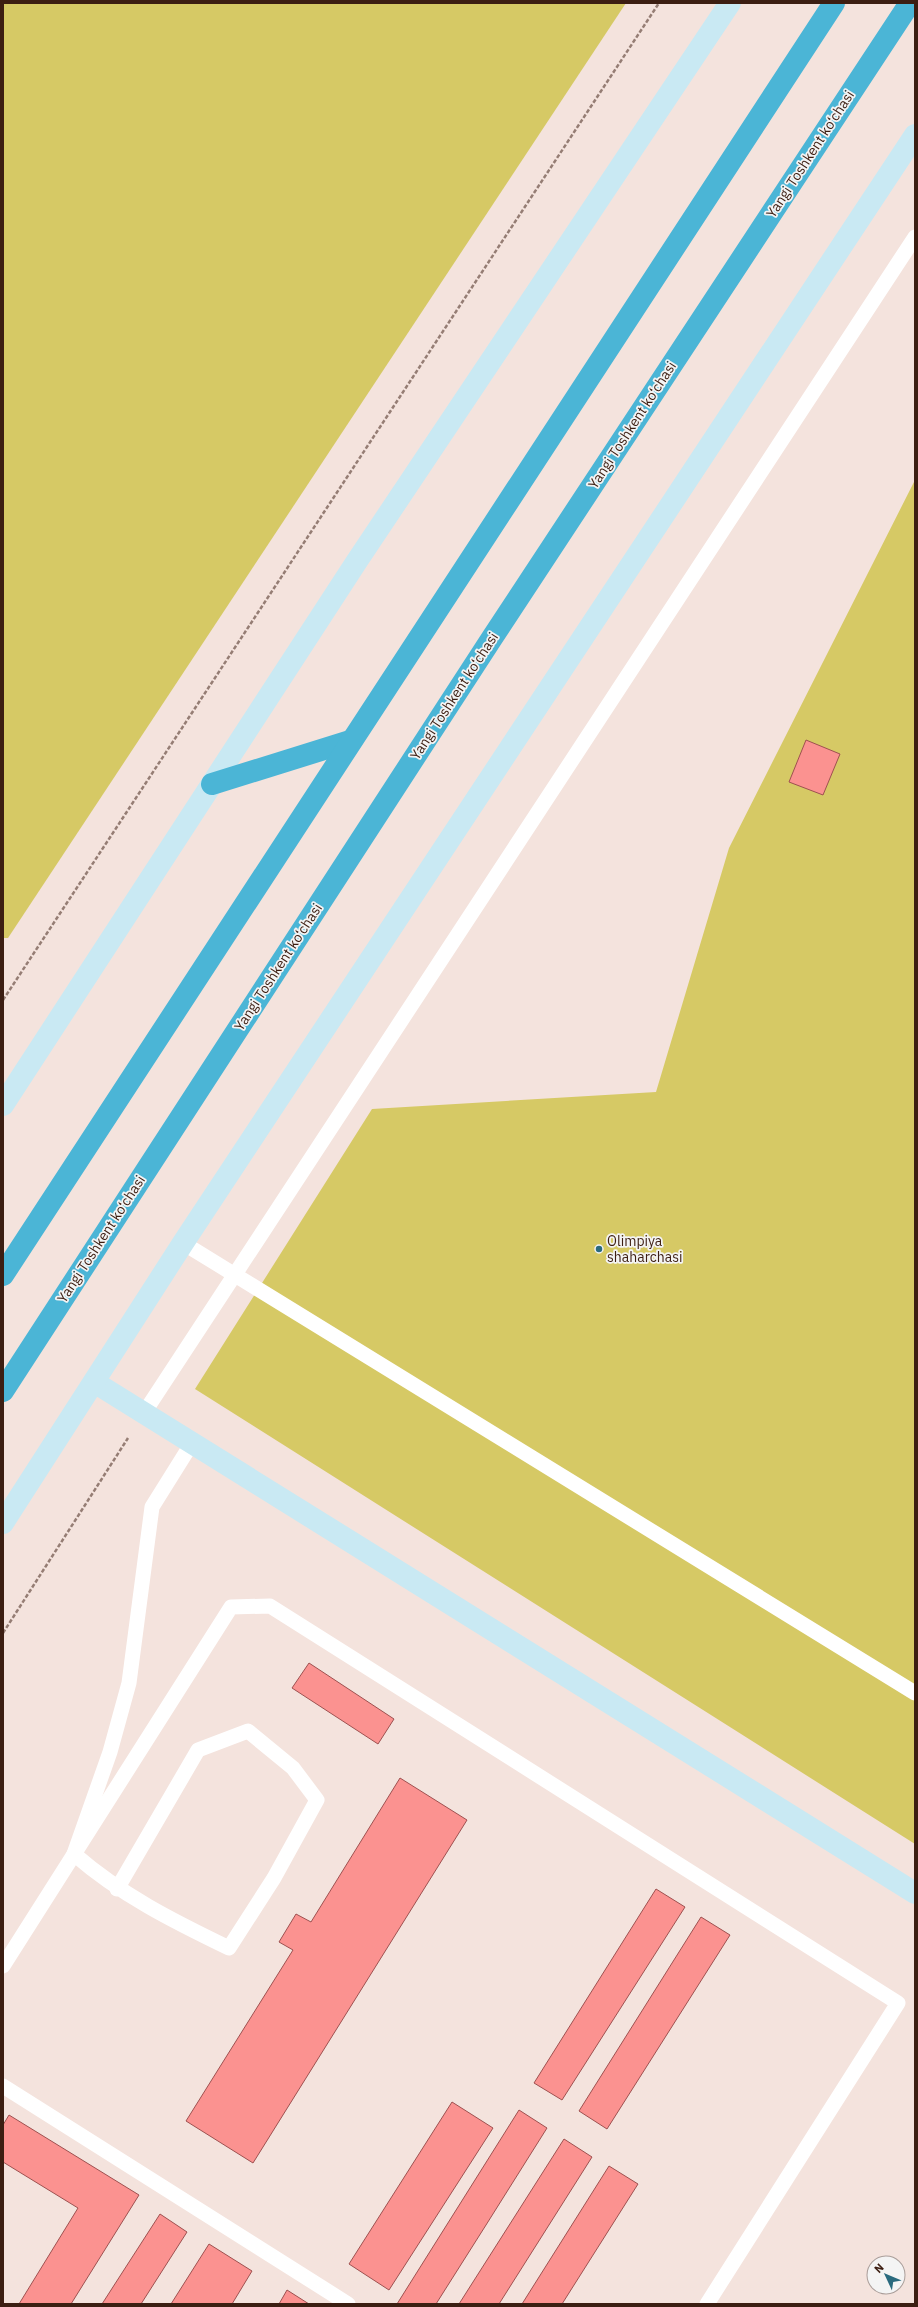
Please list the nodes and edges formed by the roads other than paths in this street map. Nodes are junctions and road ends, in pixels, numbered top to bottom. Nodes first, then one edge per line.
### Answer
1 (730, 3) edge
2 (834, 3) edge
3 (910, 3) edge
4 (915, 135) edge
5 (915, 237) edge
6 (350, 741) junction
7 (212, 784) junction
8 (3, 1105) edge
9 (184, 1243) junction
10 (3, 1275) edge
11 (235, 1275) junction
12 (94, 1382) junction
13 (3, 1391) edge
14 (144, 1413) junction
15 (192, 1443) junction
16 (3, 1523) edge
17 (915, 1694) edge
18 (74, 1854) junction
19 (117, 1889) junction
20 (915, 1893) edge
21 (3, 1966) edge
22 (3, 2086) edge
23 (348, 2304) edge
24 (707, 2304) edge

1 - 7 main road
2 - 6 highway
3 - 13 highway, Yangi Toshkent ko‘chasi
4 - 9 main road
5 - 11 lane
6 - 7 highway
6 - 10 highway
7 - 8 main road
9 - 11 lane
9 - 12 main road
11 - 14 lane
11 - 17 lane
12 - 14 main road
12 - 16 main road
14 - 15 main road
15 - 18 lane
15 - 20 main road
18 - 19 lane
18 - 21 lane
18 - 24 lane
19 - 19 lane
22 - 23 lane

